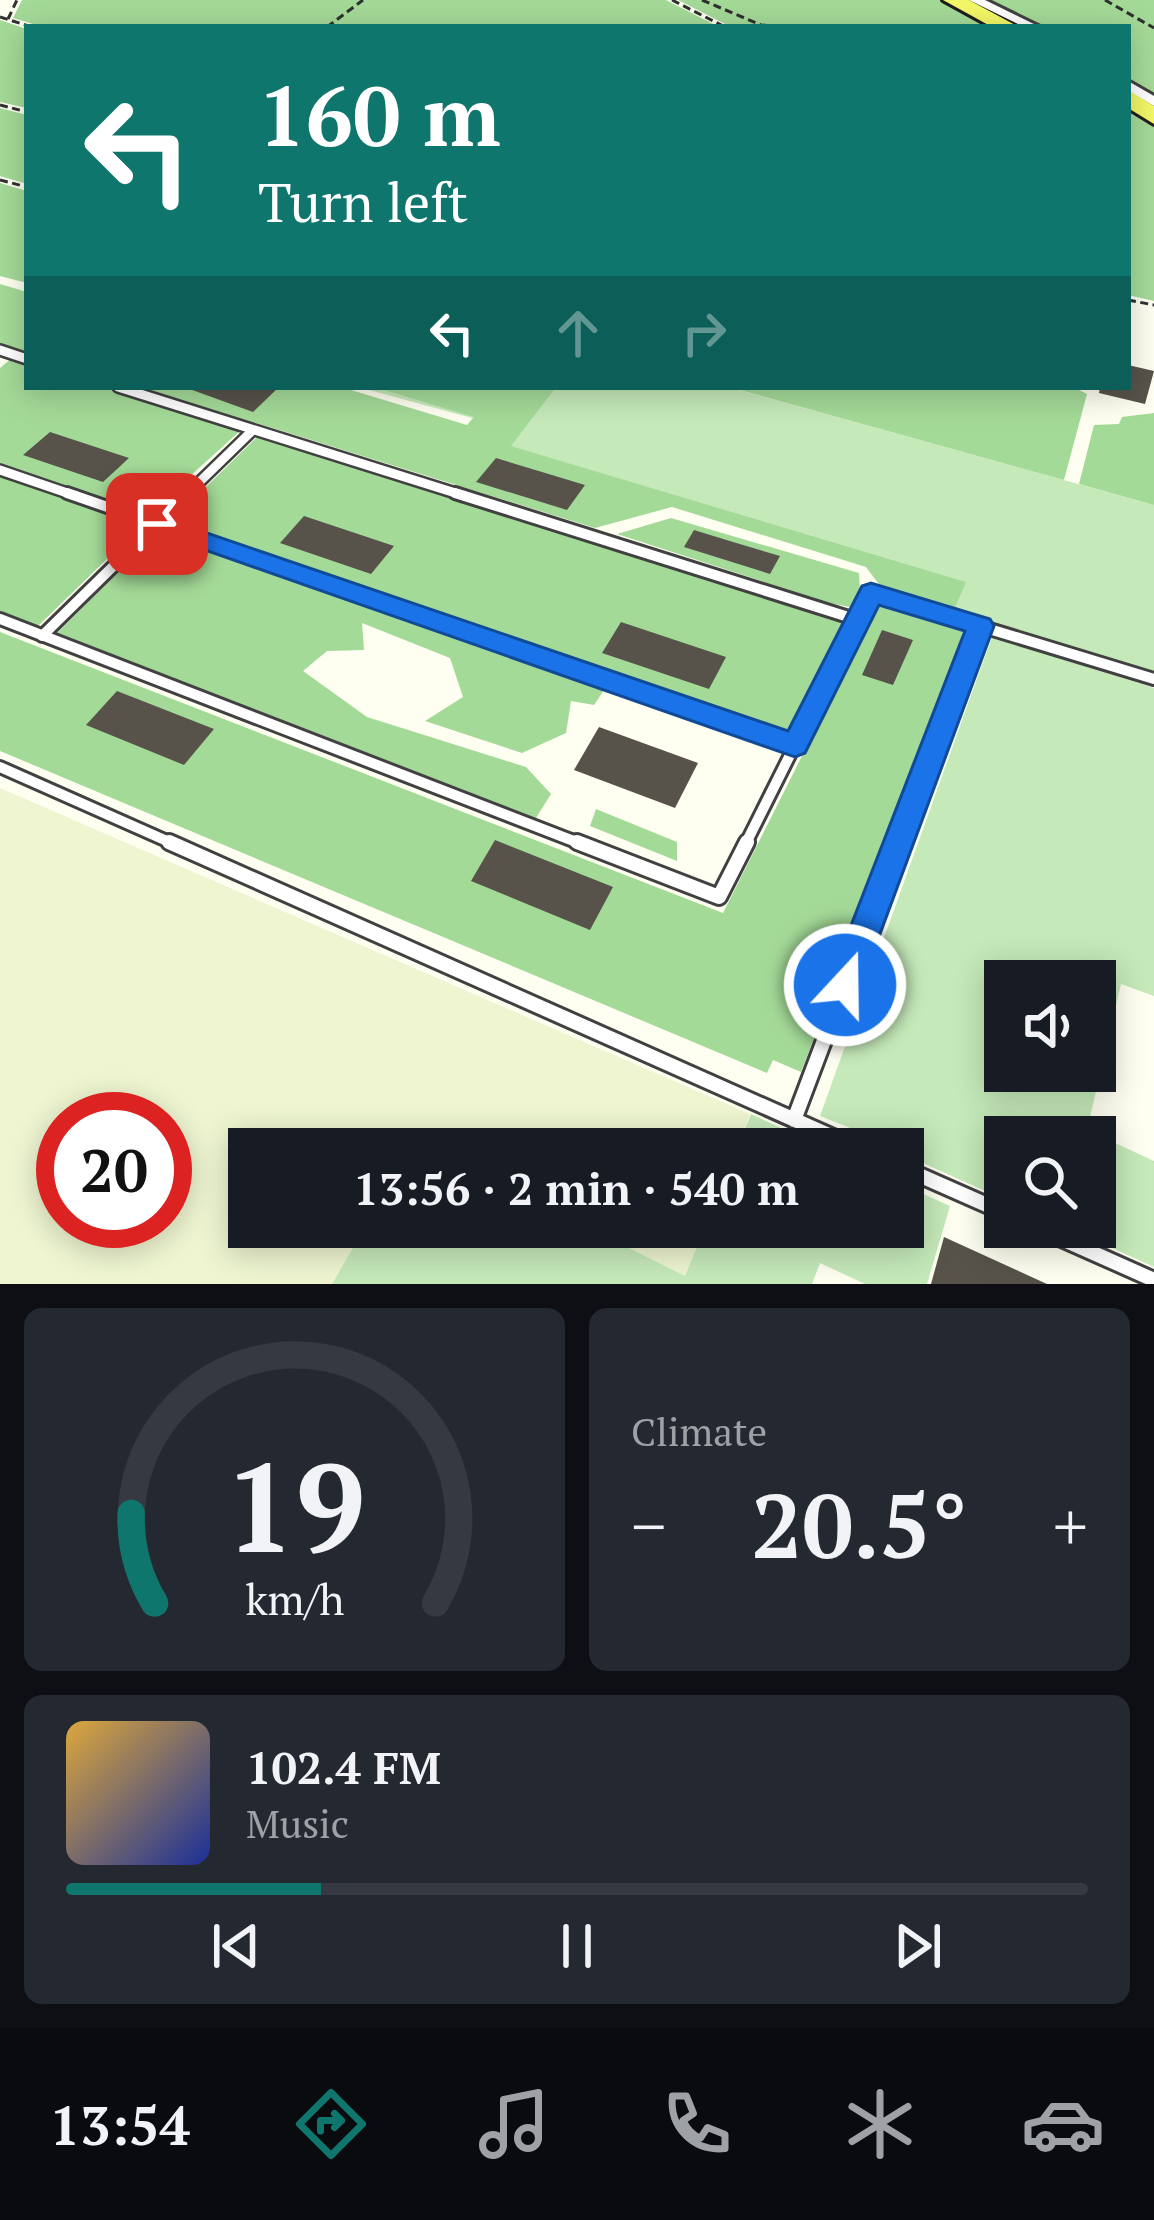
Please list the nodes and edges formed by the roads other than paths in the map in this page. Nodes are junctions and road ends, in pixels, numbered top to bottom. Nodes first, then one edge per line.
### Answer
1 (953, 0) edge
2 (975, 0) edge
3 (1003, 24) edge
4 (1027, 24) edge
5 (127, 390) edge
6 (253, 430) junction
7 (0, 470) edge
8 (157, 524) junction
9 (0, 620) edge
10 (858, 620) junction
11 (980, 626) junction
12 (42, 636) junction
13 (1154, 680) edge
14 (795, 745) junction
15 (0, 767) edge
16 (794, 1120) junction
17 (812, 1128) edge
18 (924, 1177) edge
19 (984, 1205) edge
20 (1082, 1248) edge
21 (1154, 1280) edge

1 - 3 main road
2 - 4 street
5 - 6 lane
6 - 8 lane
6 - 10 lane
7 - 8 lane
8 - 12 lane
8 - 14 lane
9 - 12 lane
10 - 11 lane
10 - 14 lane
11 - 13 lane
11 - 16 lane
12 - 14 lane
15 - 16 lane
16 - 17 lane
18 - 19 lane
20 - 21 lane

